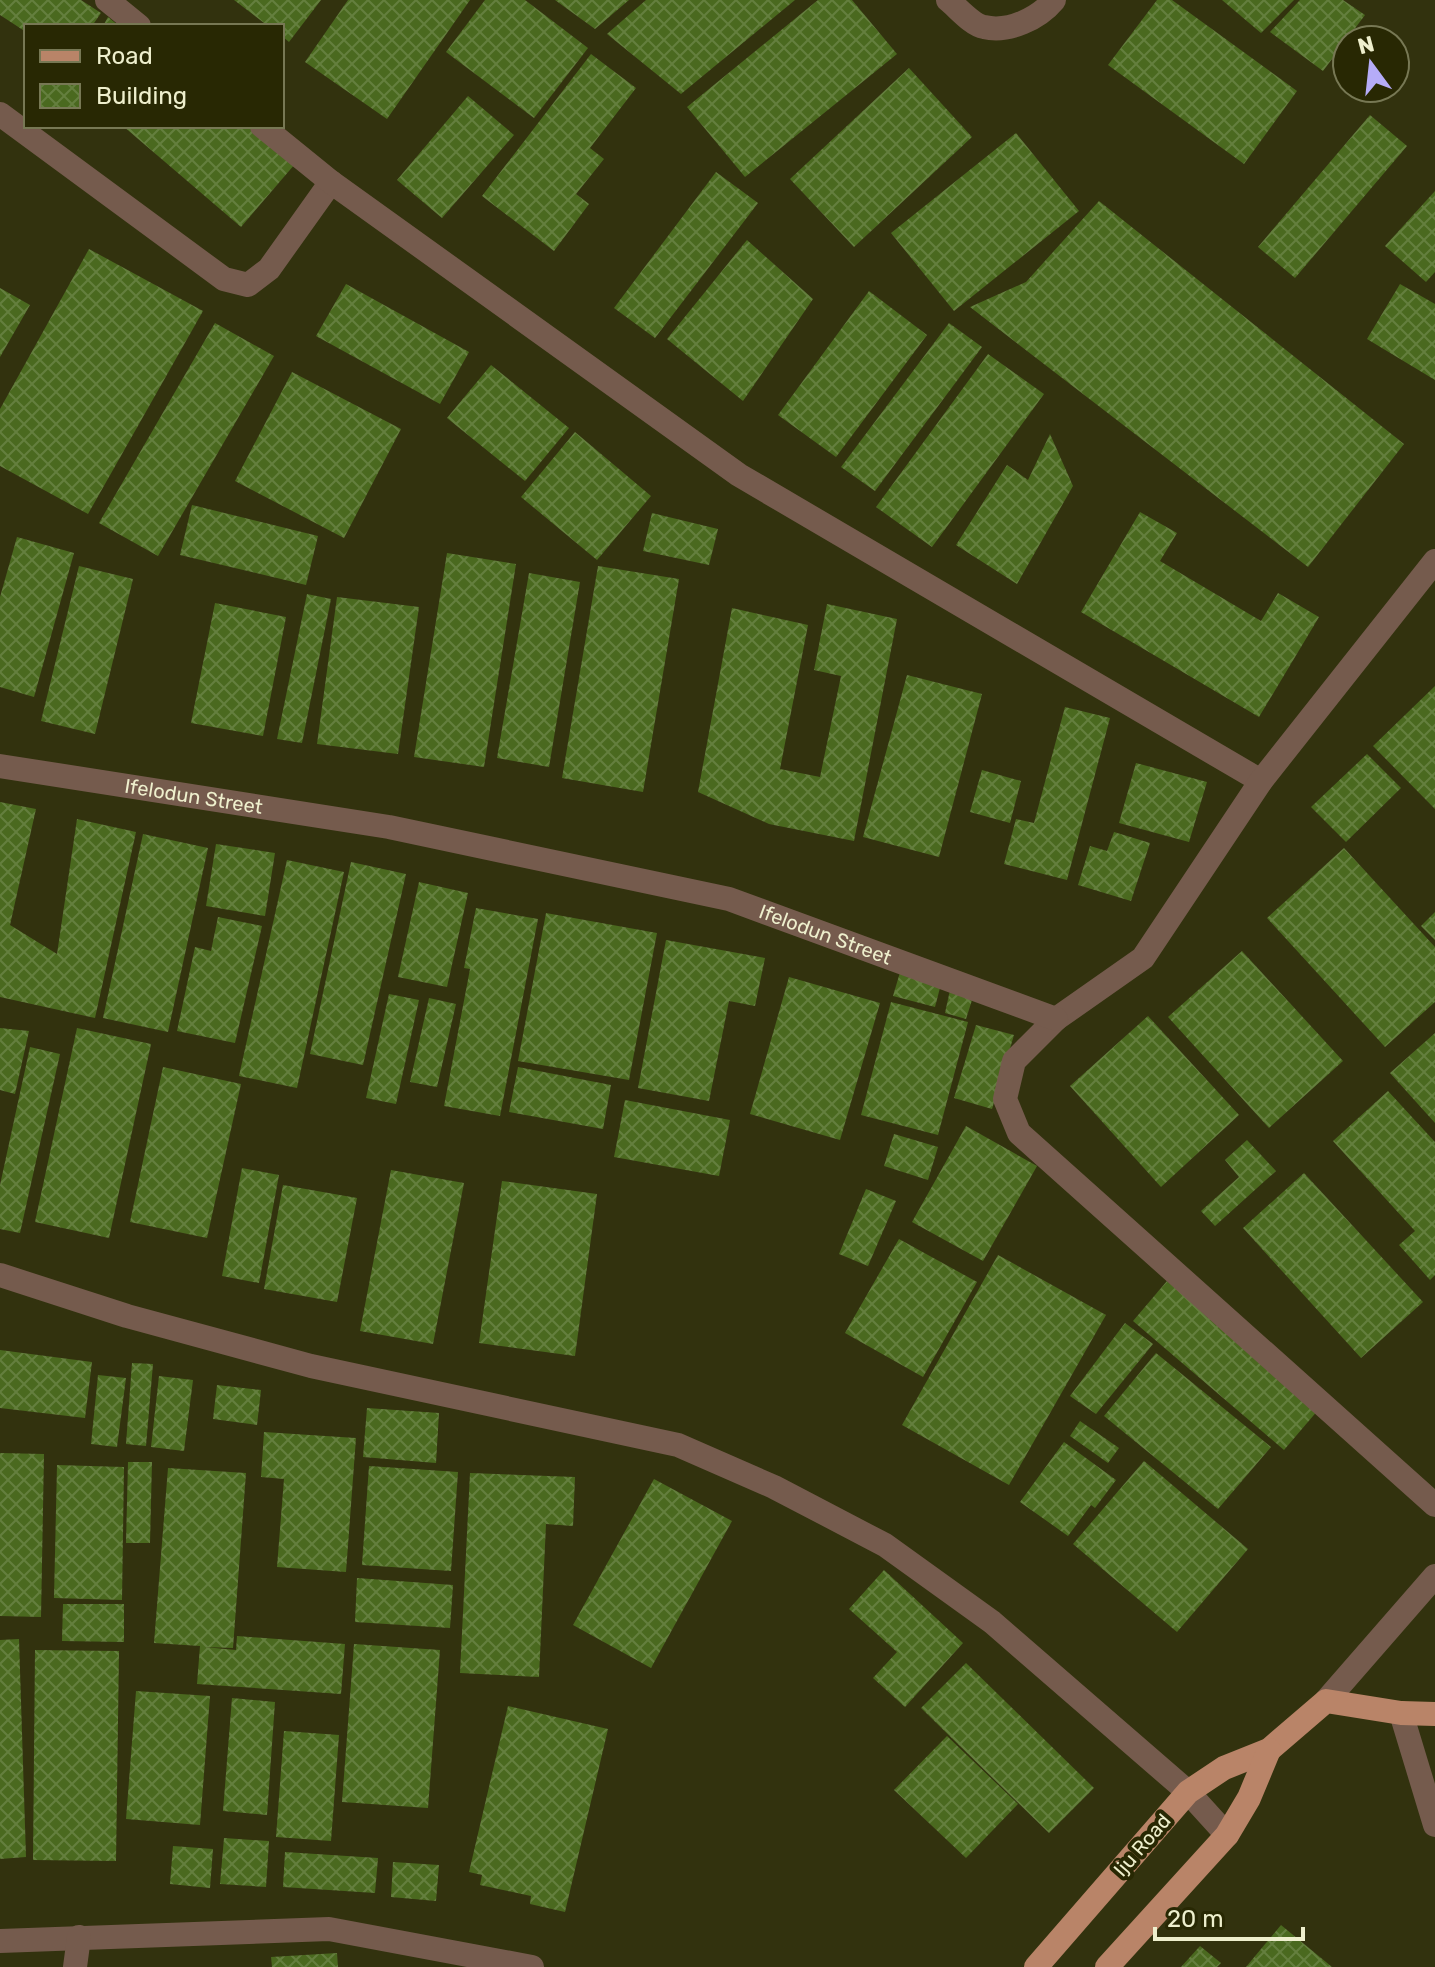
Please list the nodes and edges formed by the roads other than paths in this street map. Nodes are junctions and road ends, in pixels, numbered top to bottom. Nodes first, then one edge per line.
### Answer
1 (107, 0) edge
2 (948, 0) edge
3 (1054, 0) edge
4 (137, 24) edge
5 (0, 114) edge
6 (264, 128) edge
7 (331, 182) junction
8 (1435, 561) edge
9 (0, 766) edge
10 (1261, 781) junction
11 (1056, 1019) junction
12 (0, 1275) edge
13 (1435, 1505) edge
14 (1435, 1576) edge
15 (1326, 1701) junction
16 (1401, 1713) junction
17 (1435, 1714) edge
18 (1269, 1750) junction
19 (1188, 1792) junction
20 (1435, 1825) edge
21 (1227, 1835) junction
22 (79, 1937) junction
23 (0, 1941) edge
24 (75, 1967) edge
25 (532, 1967) edge
26 (1036, 1967) edge
27 (1107, 1967) edge

1 - 4 street
2 - 3 street
5 - 7 street
6 - 7 street
7 - 10 street
8 - 10 street
9 - 11 street, Ifelodun Street
10 - 11 street
11 - 13 street
12 - 19 street
14 - 15 street
15 - 16 main road
15 - 18 main road, Iju Road
16 - 17 main road
16 - 20 street
18 - 19 main road, Iju Road
18 - 21 main road, Iju Road
19 - 21 street
19 - 26 main road, Iju Road
21 - 27 main road, Iju Road
22 - 23 street
22 - 24 street
22 - 25 street

